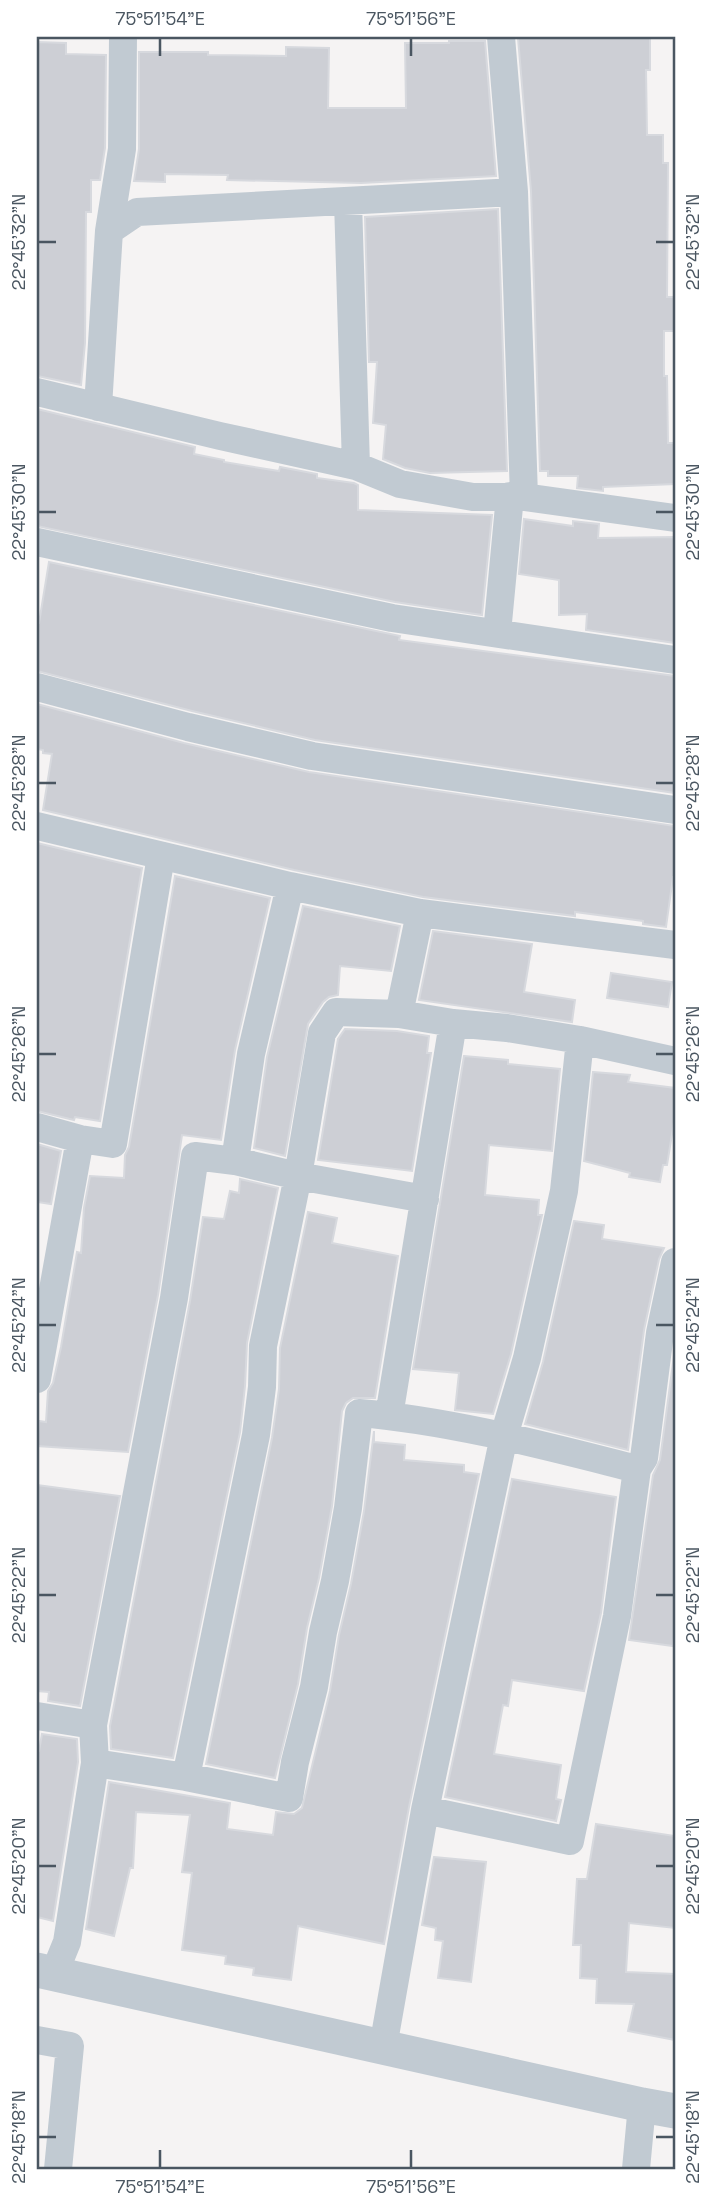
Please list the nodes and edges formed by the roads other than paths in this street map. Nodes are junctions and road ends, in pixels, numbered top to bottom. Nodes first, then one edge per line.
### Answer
1 (123, 37) edge
2 (501, 37) edge
3 (514, 192) junction
4 (348, 201) junction
5 (109, 231) junction
6 (37, 392) edge
7 (98, 407) junction
8 (356, 466) junction
9 (517, 496) junction
10 (675, 518) edge
11 (37, 542) edge
12 (497, 633) junction
13 (675, 660) edge
14 (37, 687) edge
15 (675, 810) edge
16 (37, 826) edge
17 (161, 856) junction
18 (290, 886) junction
19 (420, 913) junction
20 (675, 945) edge
21 (399, 1014) junction
22 (453, 1023) junction
23 (579, 1040) junction
24 (675, 1061) edge
25 (37, 1127) edge
26 (80, 1139) junction
27 (235, 1161) junction
28 (298, 1176) junction
29 (425, 1199) junction
30 (675, 1262) edge
31 (667, 1334) edge
32 (37, 1379) edge
33 (389, 1416) junction
34 (504, 1436) junction
35 (637, 1469) junction
36 (37, 1716) edge
37 (93, 1725) junction
38 (95, 1763) junction
39 (186, 1777) junction
40 (425, 1810) junction
41 (45, 1972) edge
42 (37, 2040) edge
43 (383, 2047) junction
44 (659, 2108) edge
45 (58, 2169) edge
46 (635, 2169) edge

1 - 5 street
2 - 3 street
3 - 4 street
3 - 9 street
4 - 5 street
4 - 8 street
5 - 7 street
6 - 7 street
7 - 8 street
8 - 9 street
9 - 10 street
9 - 12 street
11 - 12 street
12 - 13 street
14 - 15 street
16 - 17 street
17 - 18 street
17 - 26 street
18 - 19 street
18 - 27 street
19 - 20 street
19 - 21 street
21 - 22 street
21 - 28 street
22 - 23 street
22 - 29 street
23 - 24 street
23 - 34 street
25 - 26 street
26 - 32 street
27 - 28 street
27 - 37 street
28 - 29 street
28 - 39 street
29 - 33 street
30 - 31 street
31 - 35 street
33 - 34 street
33 - 39 street
34 - 35 street
34 - 40 street
35 - 40 street
36 - 37 street
37 - 38 street
38 - 39 street
38 - 41 street
40 - 43 street
41 - 43 street
42 - 45 street
43 - 44 street
44 - 46 street

